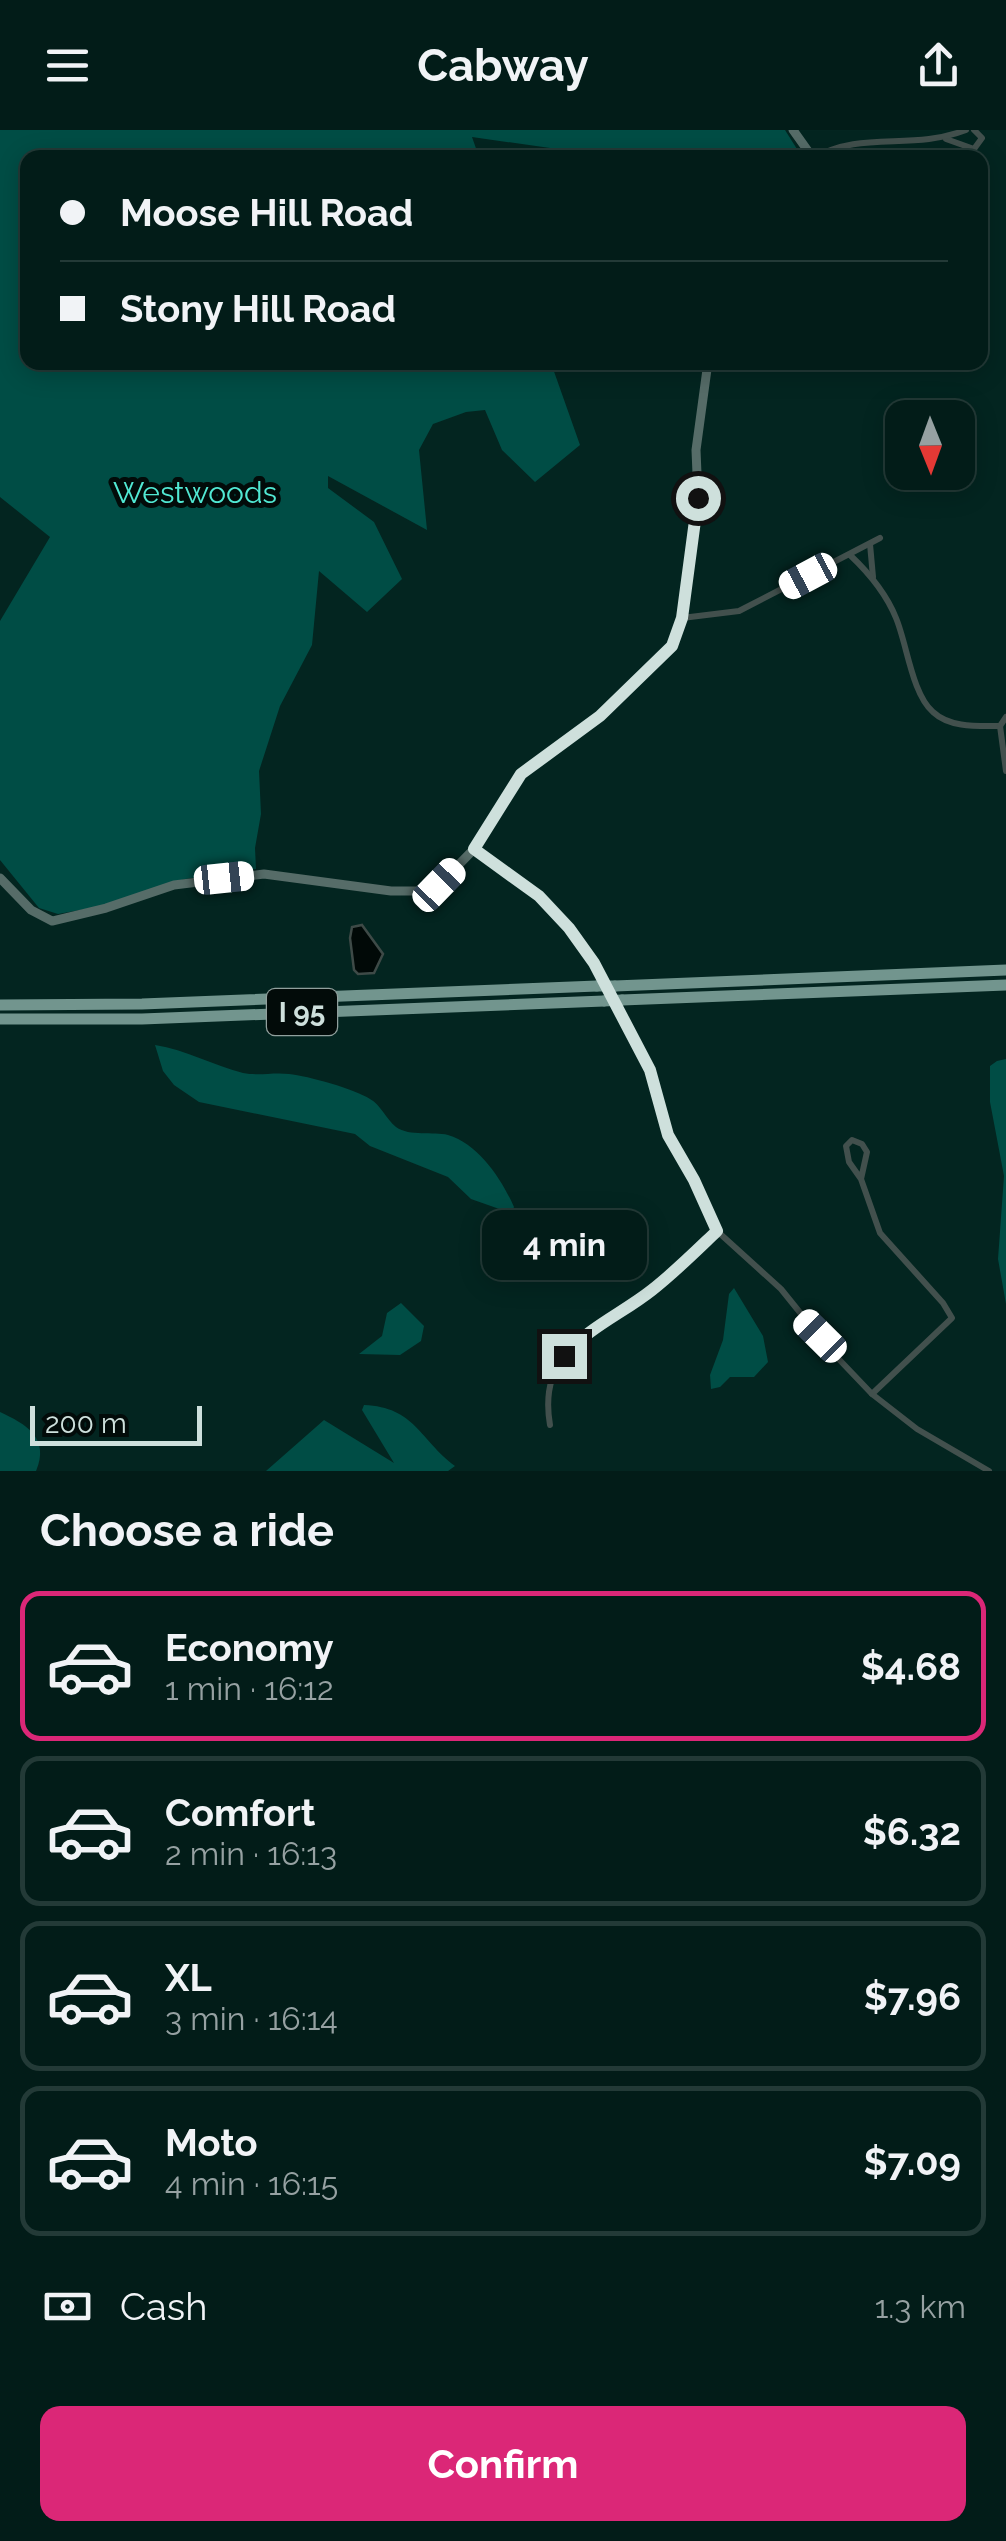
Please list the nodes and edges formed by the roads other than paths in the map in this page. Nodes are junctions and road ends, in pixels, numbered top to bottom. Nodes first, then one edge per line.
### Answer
1 (966, 130) edge
2 (974, 130) edge
3 (944, 138) junction
4 (823, 150) edge
5 (706, 370) edge
6 (880, 538) dead end
7 (870, 544) junction
8 (850, 555) junction
9 (874, 580) junction
10 (682, 618) junction
11 (1006, 717) edge
12 (1000, 726) junction
13 (1006, 771) edge
14 (474, 849) junction
15 (0, 878) edge
16 (1006, 970) edge
17 (1006, 984) edge
18 (0, 1004) edge
19 (0, 1019) edge
20 (861, 1179) junction
21 (717, 1231) junction
22 (872, 1394) junction
23 (550, 1425) dead end
24 (989, 1471) edge

1 - 3 street
2 - 3 street
3 - 4 street
5 - 10 street
6 - 7 street
7 - 8 street
7 - 9 street
8 - 9 street
8 - 10 street
9 - 12 street
10 - 14 street
11 - 12 street
12 - 13 street
14 - 15 street
14 - 21 street
16 - 18 highway, I 95, bridge
17 - 19 highway, I 95, bridge
20 - 20 street
20 - 22 street
21 - 22 street
21 - 23 street
22 - 24 street

